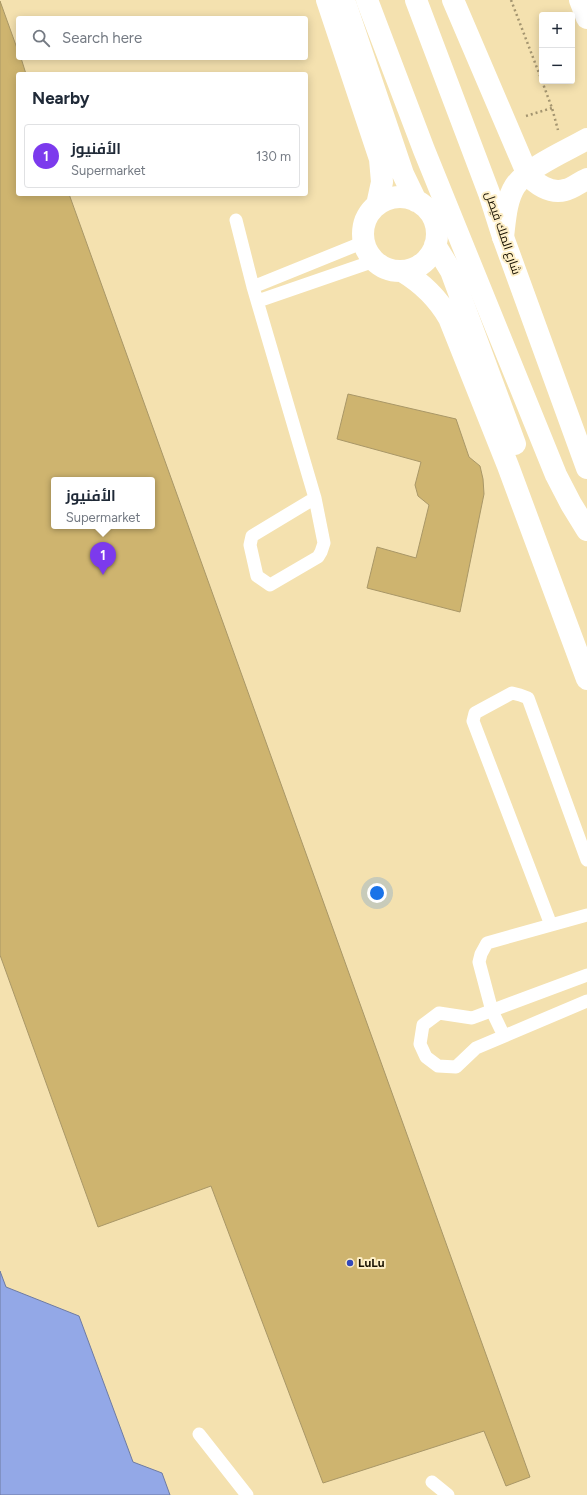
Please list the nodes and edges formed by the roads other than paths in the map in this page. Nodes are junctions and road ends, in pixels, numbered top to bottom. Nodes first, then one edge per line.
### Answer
1 (327, 0) edge
2 (344, 0) edge
3 (368, 0) edge
4 (416, 0) edge
5 (453, 0) edge
6 (580, 0) edge
7 (587, 18) edge
8 (587, 139) edge
9 (527, 173) junction
10 (587, 179) edge
11 (416, 201) junction
12 (376, 205) junction
13 (236, 220) dead end
14 (503, 237) junction
15 (435, 245) junction
16 (369, 251) junction
17 (402, 271) junction
18 (253, 286) junction
19 (258, 301) junction
20 (587, 468) edge
21 (315, 498) junction
22 (587, 530) edge
23 (587, 636) edge
24 (587, 679) edge
25 (587, 860) edge
26 (587, 915) edge
27 (551, 925) junction
28 (587, 975) edge
29 (587, 1001) edge
30 (492, 1010) junction
31 (504, 1036) junction
32 (198, 1434) dead end
33 (432, 1482) dead end
34 (247, 1495) edge
35 (448, 1495) edge

1 - 12 main road
2 - 11 main road
3 - 22 main road
4 - 14 main road, شارع الملك فيصل
5 - 9 main road
6 - 7 main road
8 - 9 main road
9 - 10 main road
9 - 14 main road
11 - 12 main road
11 - 15 main road
12 - 16 main road
13 - 18 lane
14 - 20 main road, شارع الملك فيصل
15 - 17 main road
15 - 23 main road
16 - 17 main road
16 - 18 lane
16 - 19 lane
17 - 24 main road
18 - 19 lane
19 - 21 lane
21 - 21 lane
25 - 27 lane
26 - 27 lane
27 - 30 lane
28 - 30 lane
29 - 31 lane
30 - 31 lane
30 - 31 lane
32 - 34 lane
33 - 35 lane

